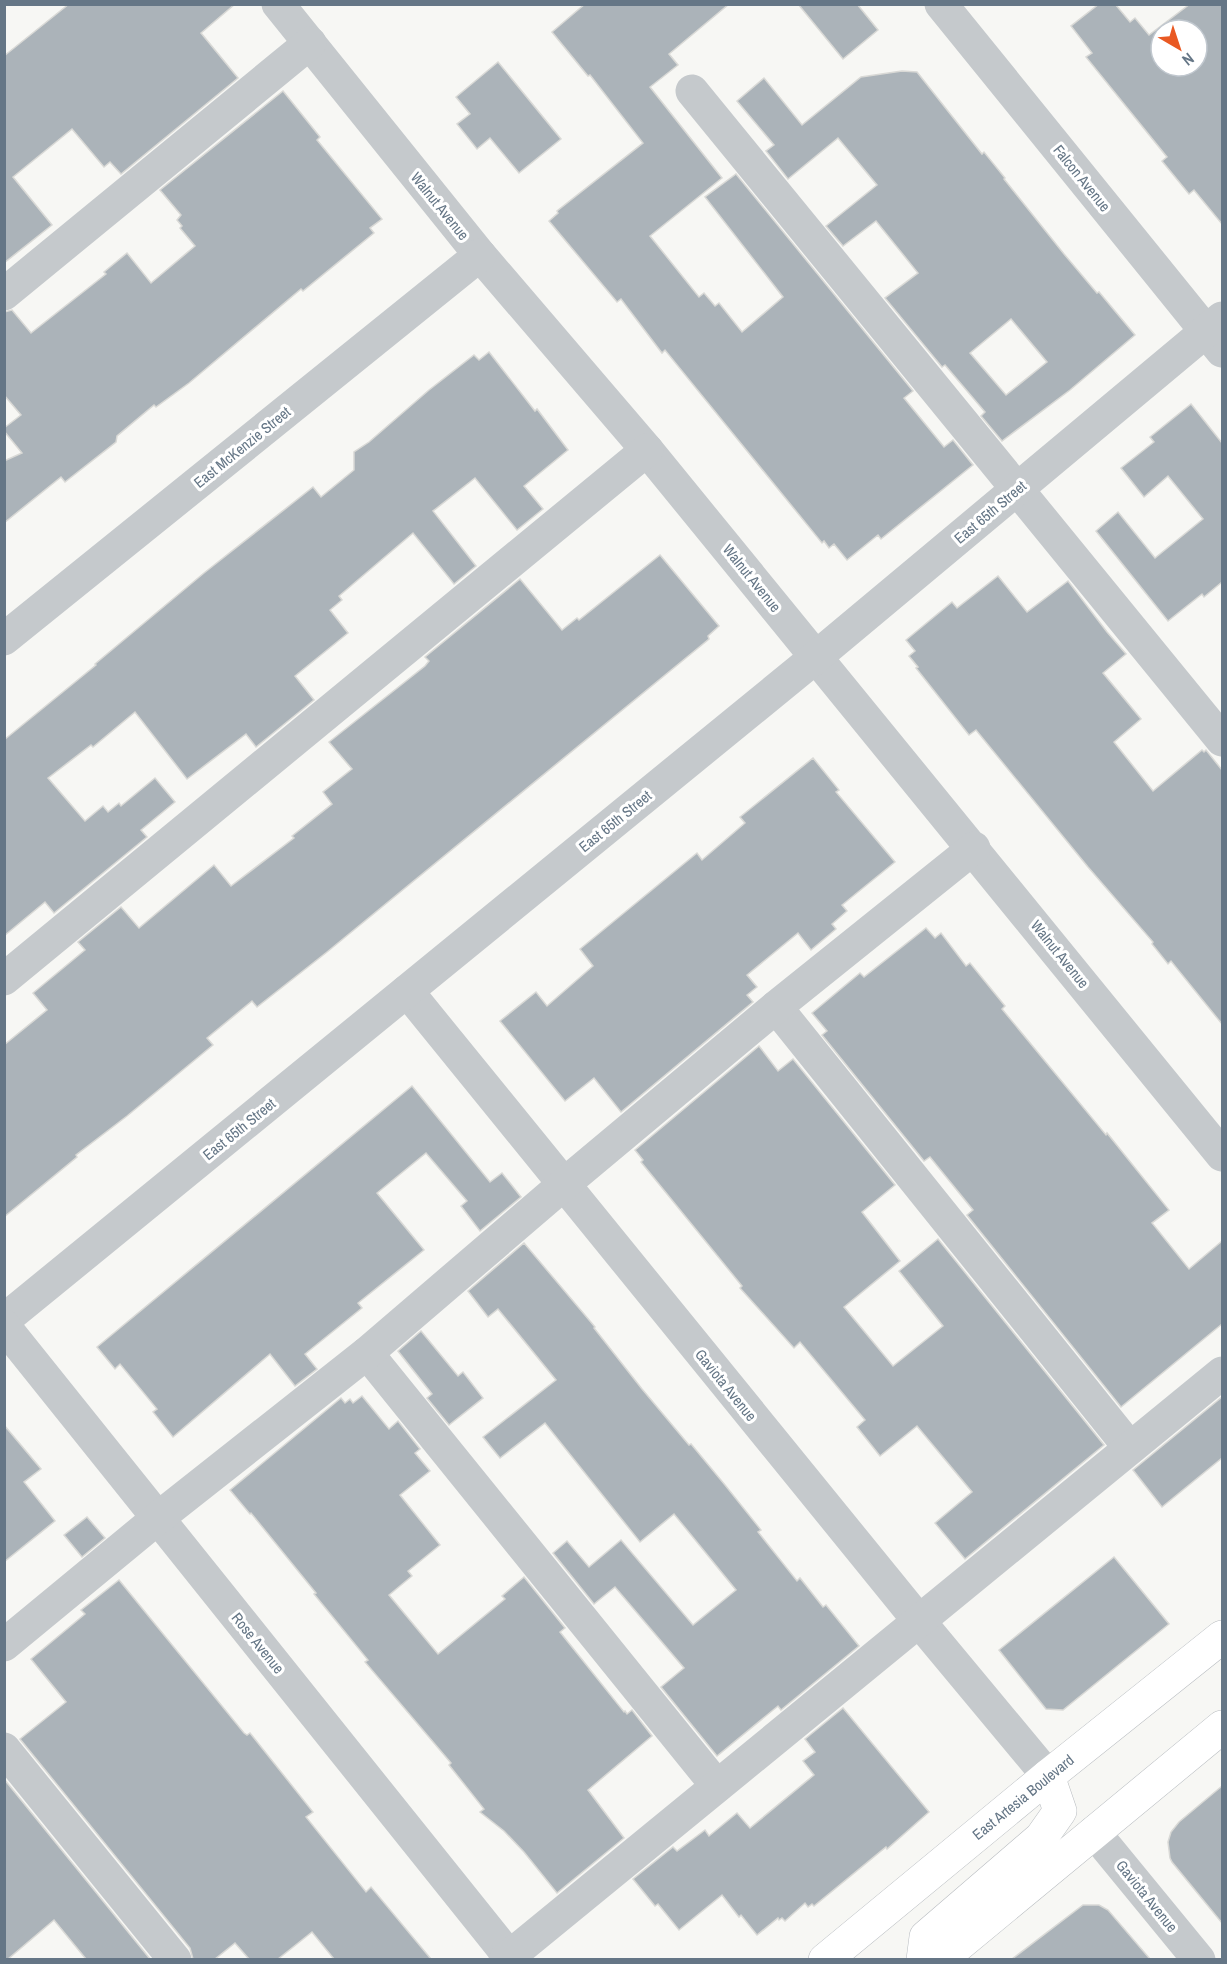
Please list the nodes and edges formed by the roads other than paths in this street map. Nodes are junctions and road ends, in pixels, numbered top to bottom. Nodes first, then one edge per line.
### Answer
1 (278, 4) edge
2 (941, 4) edge
3 (310, 44) junction
4 (692, 91) dead end
5 (480, 255) junction
6 (4, 294) edge
7 (1217, 334) edge
8 (647, 450) junction
9 (1017, 490) junction
10 (4, 639) edge
11 (816, 657) junction
12 (1222, 740) edge
13 (974, 848) junction
14 (4, 979) edge
15 (407, 991) junction
16 (776, 1007) junction
17 (1222, 1155) edge
18 (563, 1185) junction
19 (4, 1320) edge
20 (4, 1326) edge
21 (367, 1353) junction
22 (1222, 1373) edge
23 (1130, 1448) junction
24 (158, 1518) junction
25 (919, 1621) junction
26 (1222, 1637) edge
27 (4, 1645) edge
28 (1222, 1727) edge
29 (4, 1749) edge
30 (1048, 1776) junction
31 (717, 1786) junction
32 (1094, 1832) junction
33 (848, 1948) edge
34 (509, 1958) edge
35 (175, 1959) edge
36 (825, 1959) edge
37 (923, 1959) edge
38 (940, 1959) edge
39 (1199, 1959) edge

1 - 3 street, Walnut Avenue
2 - 7 street, Falcon Avenue
3 - 5 street, Walnut Avenue
3 - 6 street
4 - 9 street
5 - 8 street, Walnut Avenue
5 - 10 street, East McKenzie Street
7 - 9 street, East 65th Street
8 - 11 street, Walnut Avenue
8 - 14 street
9 - 11 street, East 65th Street
9 - 12 street
11 - 13 street, Walnut Avenue
11 - 15 street, East 65th Street
13 - 16 street
13 - 17 street, Walnut Avenue
15 - 18 street, Gaviota Avenue
15 - 19 street, East 65th Street
16 - 18 street
16 - 23 street
18 - 21 street
18 - 25 street, Gaviota Avenue
20 - 24 street, Rose Avenue
21 - 24 street
21 - 31 street
22 - 23 street
23 - 25 street
24 - 27 street
24 - 34 street, Rose Avenue
25 - 30 street, Gaviota Avenue
25 - 31 street
26 - 30 main road, East Artesia Boulevard
28 - 32 main road
29 - 35 street
30 - 33 main road, East Artesia Boulevard
30 - 37 main road
31 - 34 street
32 - 38 main road
32 - 39 street, Gaviota Avenue
33 - 36 main road, East Artesia Boulevard

